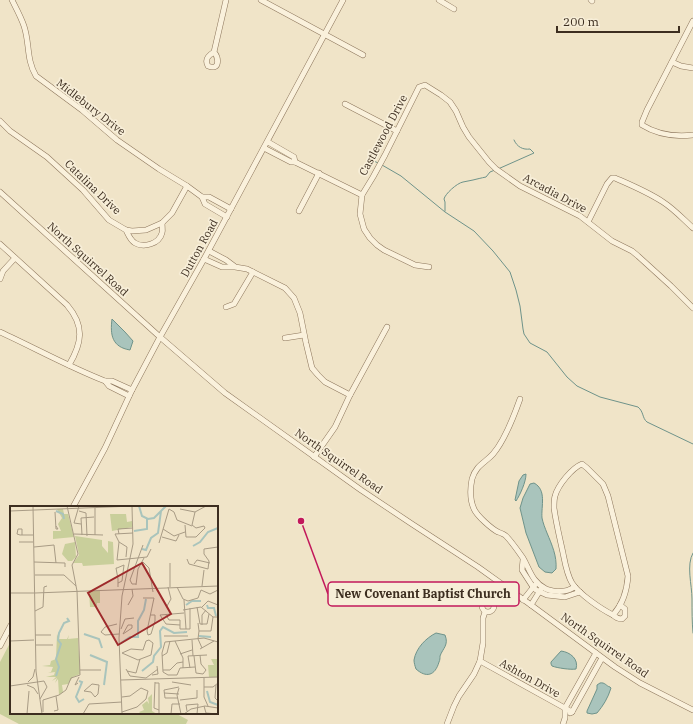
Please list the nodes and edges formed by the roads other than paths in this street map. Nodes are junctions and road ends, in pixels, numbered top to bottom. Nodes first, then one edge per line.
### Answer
1 (12, 0) edge
2 (226, 0) edge
3 (261, 0) edge
4 (343, 0) edge
5 (439, 0) edge
6 (454, 8) dead end
7 (693, 21) edge
8 (324, 35) junction
9 (214, 52) dead end
10 (363, 55) dead end
11 (672, 62) junction
12 (693, 68) edge
13 (422, 86) joint
14 (345, 104) dead end
15 (0, 121) edge
16 (397, 131) junction
17 (693, 135) edge
18 (268, 142) junction
19 (264, 148) junction
20 (296, 162) junction
21 (318, 173) junction
22 (187, 186) junction
23 (0, 192) edge
24 (362, 195) junction
25 (202, 197) junction
26 (231, 209) junction
27 (299, 210) dead end
28 (227, 217) junction
29 (588, 222) junction
30 (162, 224) junction
31 (693, 228) edge
32 (126, 230) junction
33 (0, 244) edge
34 (209, 251) junction
35 (15, 258) junction
36 (204, 259) junction
37 (429, 266) dead end
38 (235, 267) junction
39 (253, 272) junction
40 (0, 279) edge
41 (226, 307) dead end
42 (693, 308) edge
43 (387, 327) dead end
44 (0, 332) edge
45 (304, 335) junction
46 (160, 338) junction
47 (285, 338) dead end
48 (68, 365) junction
49 (131, 393) junction
50 (350, 394) junction
51 (520, 399) dead end
52 (314, 457) junction
53 (75, 506) edge
54 (535, 585) junction
55 (575, 586) junction
56 (541, 589) junction
57 (580, 592) junction
58 (523, 600) junction
59 (531, 605) junction
60 (620, 605) junction
61 (485, 612) dead end
62 (613, 615) junction
63 (10, 627) edge
64 (0, 646) edge
65 (596, 653) junction
66 (602, 658) junction
67 (480, 661) junction
68 (580, 682) junction
69 (586, 685) junction
70 (565, 708) junction
71 (692, 710) edge
72 (572, 712) junction
73 (565, 718) junction
74 (447, 724) edge
75 (562, 724) edge

1 - 22 street, Midlebury Drive
2 - 9 street
3 - 8 street
4 - 8 street, Dutton Road
5 - 6 street
7 - 11 street
8 - 10 street
8 - 18 street, Dutton Road
11 - 12 street
11 - 17 street
13 - 16 street, Castlewood Drive
13 - 29 street, Arcadia Drive
14 - 16 street
15 - 32 street, Catalina Drive
16 - 24 street, Castlewood Drive
18 - 19 street, Dutton Road
18 - 20 street
19 - 20 street
19 - 26 street, Dutton Road
20 - 21 street
21 - 24 street
21 - 27 street
22 - 25 street, Midlebury Drive
22 - 30 street
23 - 46 street, North Squirrel Road
24 - 37 street
25 - 26 street, Midlebury Drive
25 - 28 street, Midlebury Drive
26 - 28 street, Dutton Road
28 - 34 street, Dutton Road
29 - 31 street
29 - 42 street, Arcadia Drive
30 - 32 street
30 - 32 street
33 - 35 street
34 - 36 street, Dutton Road
34 - 38 street
35 - 40 street
35 - 48 street
36 - 38 street
36 - 46 street, Dutton Road
38 - 39 street
39 - 41 street
39 - 45 street
43 - 50 street
44 - 48 street
45 - 47 street
45 - 50 street
46 - 49 street, Dutton Road
46 - 52 street, North Squirrel Road
48 - 49 street
49 - 53 street, Dutton Road
50 - 52 street
51 - 54 street
52 - 58 street, North Squirrel Road
54 - 56 street
54 - 58 street
55 - 56 street
55 - 57 street
55 - 60 street
56 - 57 street
56 - 59 street
57 - 62 street
58 - 59 street, North Squirrel Road
59 - 65 street, North Squirrel Road
60 - 62 street
60 - 62 street
61 - 67 street
63 - 64 street
65 - 66 street, North Squirrel Road
65 - 68 street
66 - 69 street
66 - 71 street, North Squirrel Road
67 - 70 street, Ashton Drive
67 - 74 street
68 - 69 street
68 - 70 street
69 - 72 street
70 - 72 street, Ashton Drive
70 - 73 street
72 - 73 street
73 - 75 street

